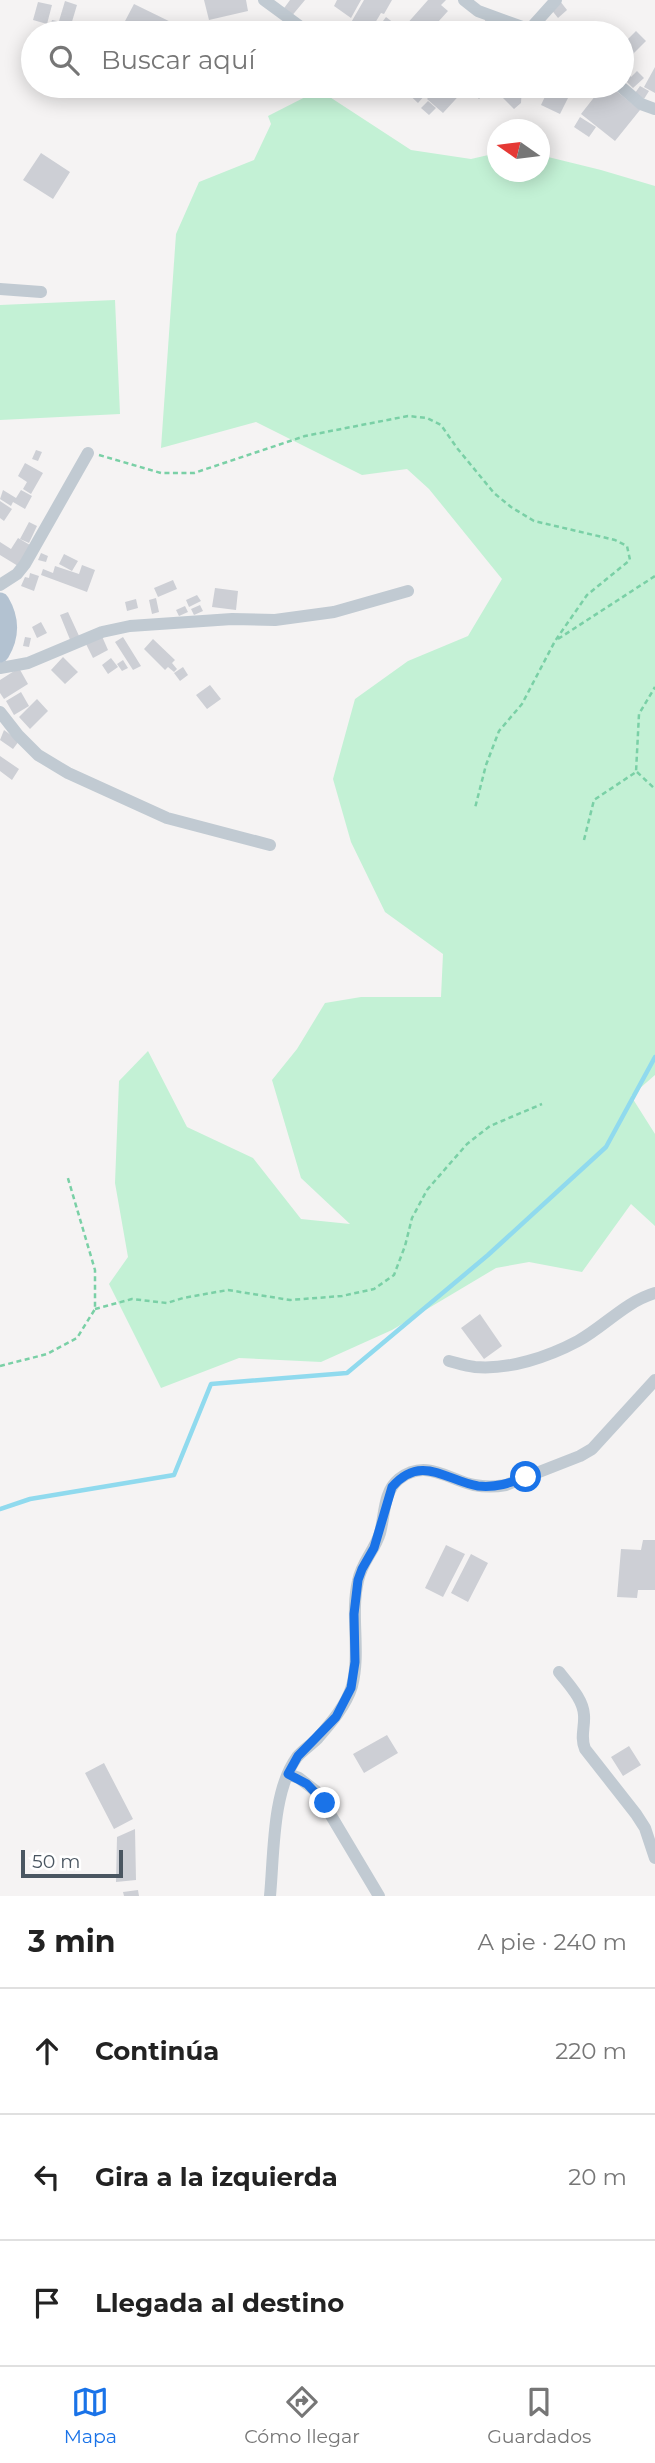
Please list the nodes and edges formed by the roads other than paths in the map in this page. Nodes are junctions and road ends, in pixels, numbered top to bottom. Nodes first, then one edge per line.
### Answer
1 (264, 0) edge
2 (464, 0) edge
3 (556, 0) edge
4 (293, 21) edge
5 (506, 21) edge
6 (541, 21) edge
7 (634, 98) edge
8 (655, 109) edge
9 (0, 289) edge
10 (41, 292) dead end
11 (88, 453) road end
12 (0, 585) edge
13 (408, 591) dead end
14 (0, 602) edge
15 (0, 653) edge
16 (0, 668) edge
17 (0, 712) edge
18 (270, 845) dead end
19 (655, 1293) edge
20 (449, 1361) dead end
21 (655, 1380) edge
22 (559, 1672) dead end
23 (288, 1774) junction
24 (655, 1858) edge
25 (270, 1896) edge
26 (379, 1896) edge

1 - 4 street
2 - 5 street
3 - 6 street
7 - 8 street
9 - 10 street
11 - 12 street
13 - 16 street
14 - 15 main road
17 - 18 street
19 - 20 street
21 - 23 street
22 - 24 street
23 - 25 street
23 - 26 street

